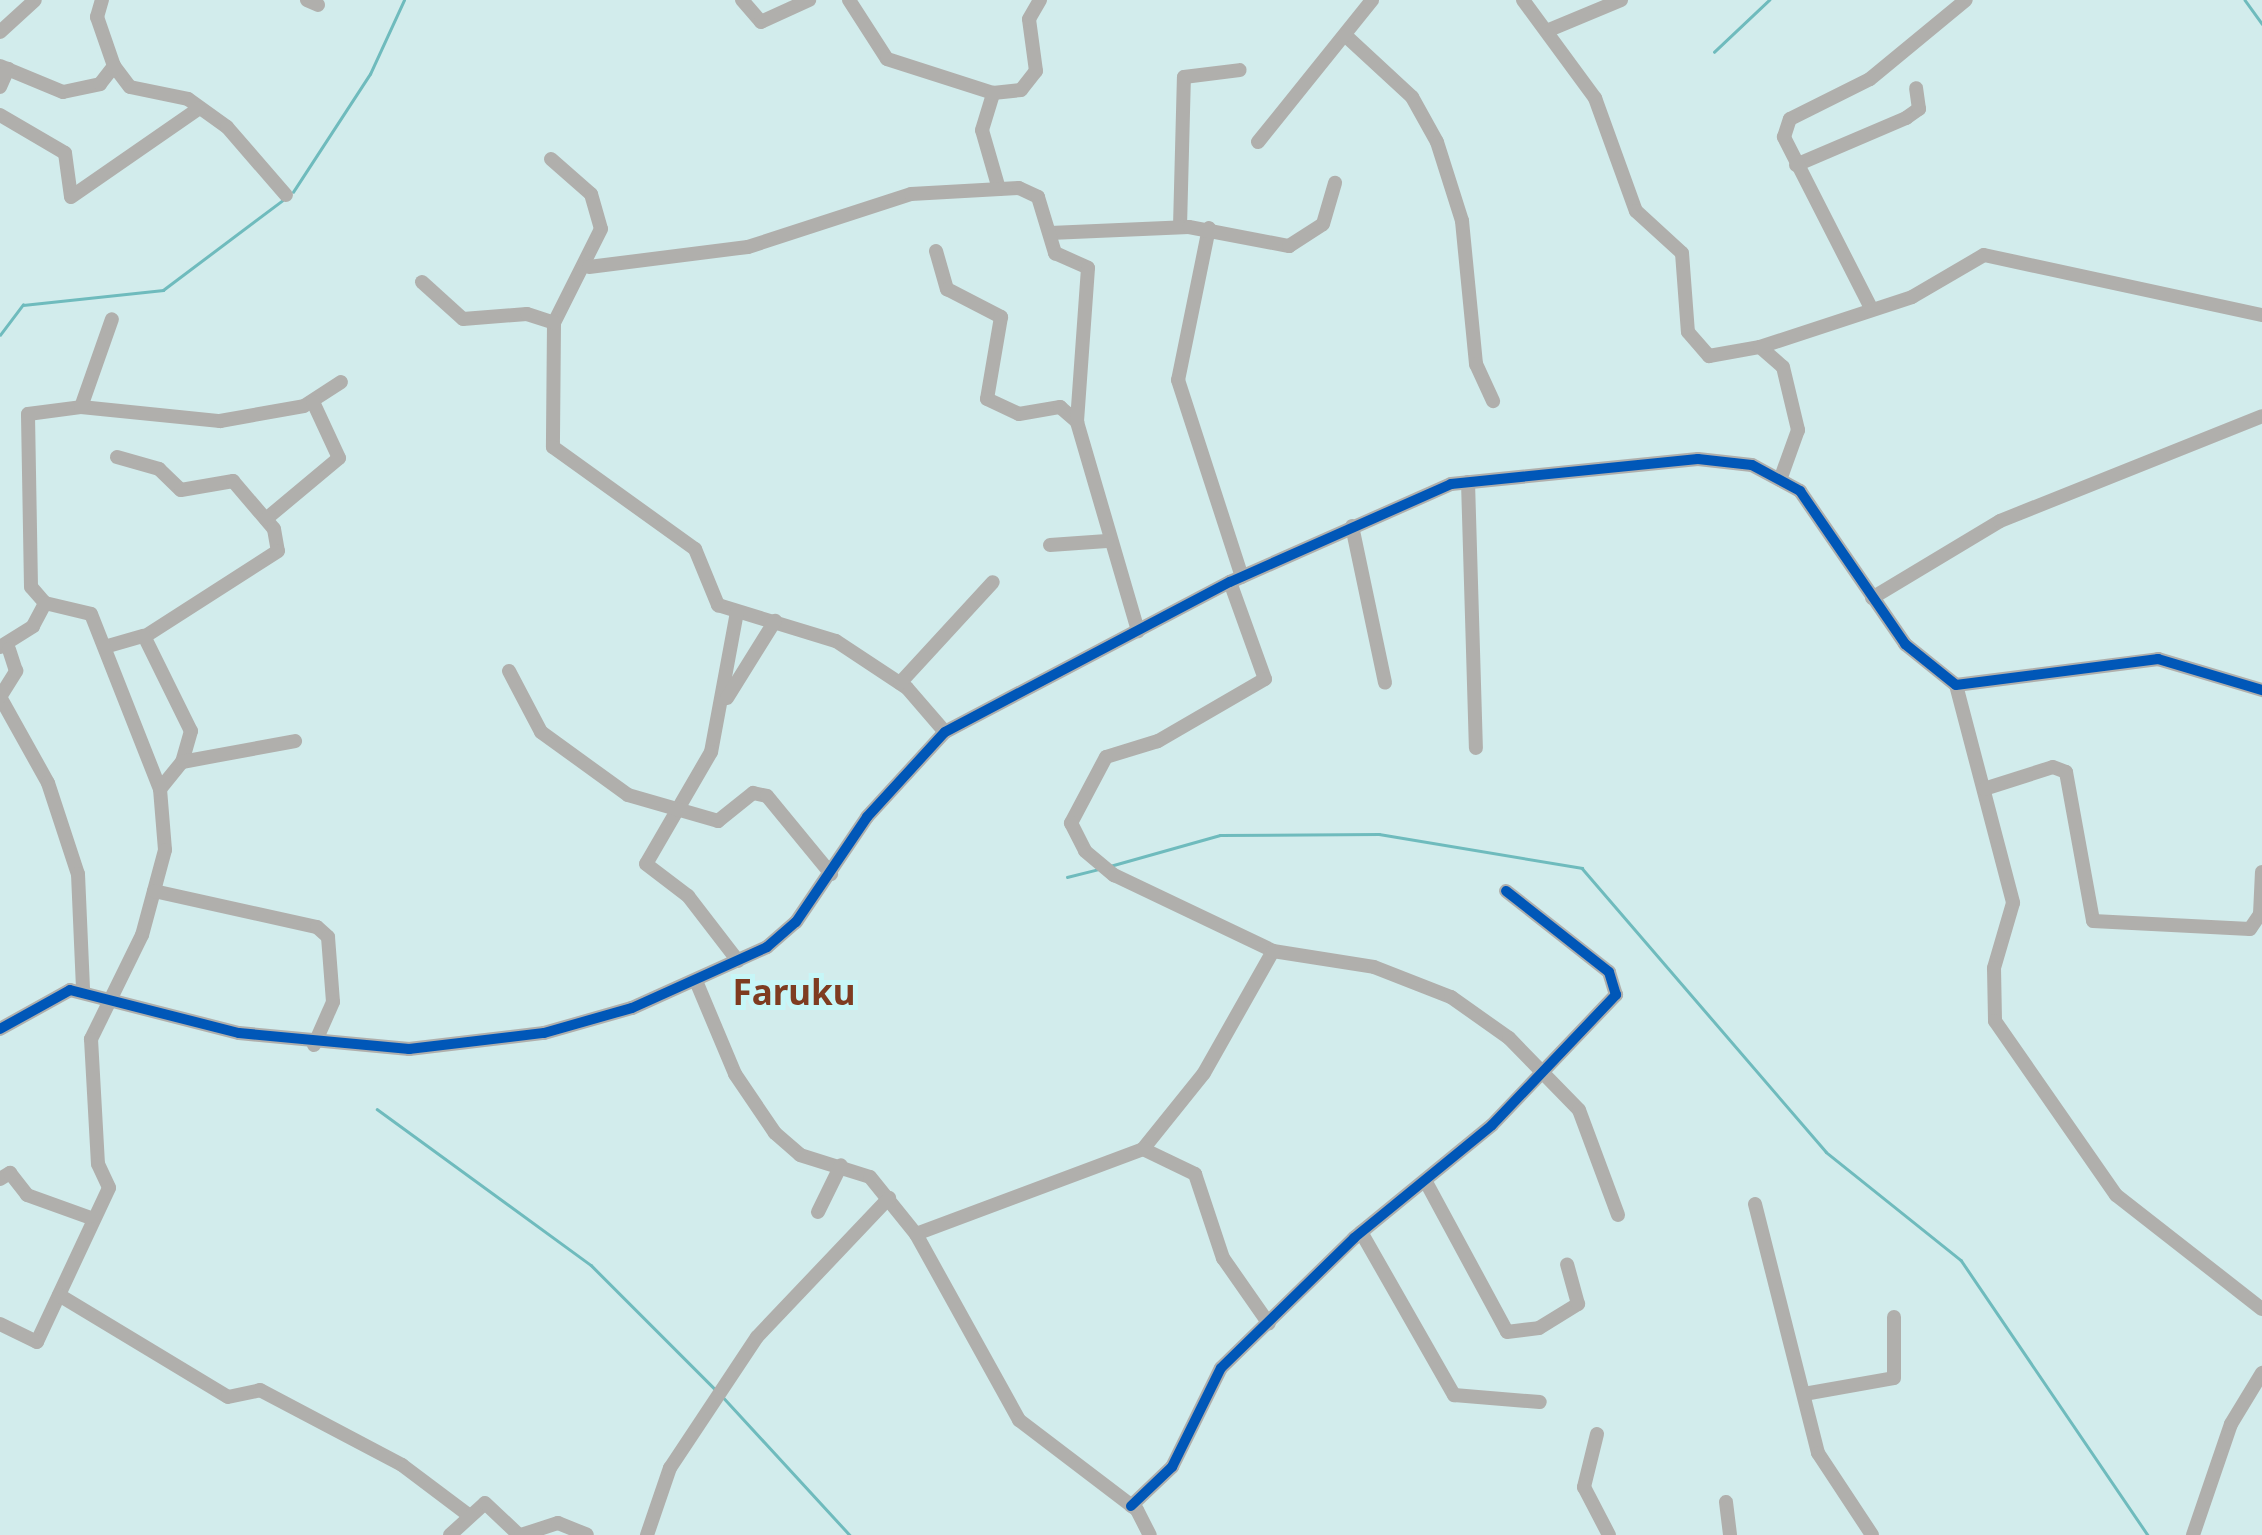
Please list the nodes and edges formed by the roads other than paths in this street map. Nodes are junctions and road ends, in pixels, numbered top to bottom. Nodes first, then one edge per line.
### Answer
1 (35, 0) edge
2 (102, 0) edge
3 (742, 0) edge
4 (808, 0) edge
5 (849, 0) edge
6 (1040, 0) edge
7 (1372, 0) edge
8 (1523, 0) edge
9 (1620, 0) edge
10 (1966, 0) edge
11 (1549, 30) junction
12 (0, 32) edge
13 (1346, 36) junction
14 (114, 66) junction
15 (4, 68) edge
16 (1240, 70) dead end
17 (0, 87) edge
18 (1916, 88) dead end
19 (993, 93) junction
20 (198, 109) junction
21 (0, 115) edge
22 (1258, 142) dead end
23 (551, 159) dead end
24 (1796, 166) junction
25 (1336, 183) dead end
26 (1000, 189) junction
27 (286, 194) dead end
28 (1180, 227) junction
29 (1210, 228) junction
30 (1050, 232) junction
31 (936, 251) dead end
32 (589, 267) junction
33 (422, 282) dead end
34 (1871, 308) junction
35 (2262, 315) edge
36 (112, 319) dead end
37 (554, 323) junction
38 (1760, 347) junction
39 (341, 382) dead end
40 (1493, 401) dead end
41 (313, 402) junction
42 (80, 407) junction
43 (2262, 416) edge
44 (1077, 422) junction
45 (118, 457) dead end
46 (1780, 480) junction
47 (1468, 482) junction
48 (266, 519) junction
49 (1352, 526) junction
50 (1107, 541) junction
51 (1050, 544) dead end
52 (1236, 580) junction
53 (993, 582) dead end
54 (1872, 598) junction
55 (44, 603) junction
56 (737, 612) junction
57 (774, 622) junction
58 (1138, 630) junction
59 (144, 637) junction
60 (108, 646) junction
61 (5, 648) edge
62 (509, 671) dead end
63 (1385, 683) dead end
64 (900, 684) junction
65 (1956, 685) junction
66 (2262, 690) edge
67 (0, 697) edge
68 (726, 698) junction
69 (945, 732) junction
70 (296, 742) dead end
71 (1476, 748) dead end
72 (182, 762) junction
73 (160, 789) junction
74 (1984, 789) junction
75 (680, 810) junction
76 (2262, 872) edge
77 (831, 874) junction
78 (154, 891) junction
79 (1506, 891) dead end
80 (1274, 951) junction
81 (738, 961) junction
82 (696, 981) junction
83 (83, 990) junction
84 (106, 992) junction
85 (0, 1029) edge
86 (314, 1045) junction
87 (1543, 1073) junction
88 (1143, 1149) junction
89 (841, 1165) junction
90 (0, 1179) edge
91 (1426, 1182) junction
92 (889, 1198) junction
93 (1756, 1204) dead end
94 (818, 1212) dead end
95 (1618, 1214) dead end
96 (88, 1217) junction
97 (1361, 1232) junction
98 (916, 1234) junction
99 (1568, 1264) dead end
100 (59, 1295) junction
101 (2260, 1300) edge
102 (1894, 1317) dead end
103 (0, 1324) edge
104 (1269, 1324) junction
105 (2262, 1373) edge
106 (1804, 1394) junction
107 (1540, 1402) dead end
108 (1598, 1434) dead end
109 (1726, 1502) dead end
110 (1132, 1506) junction
111 (466, 1513) junction
112 (450, 1535) edge
113 (520, 1535) edge
114 (587, 1535) edge
115 (647, 1535) edge
116 (1150, 1535) edge
117 (1609, 1535) edge
118 (1730, 1535) edge
119 (1872, 1535) edge
120 (2193, 1535) edge

1 - 12 street
2 - 14 street
3 - 4 street
5 - 19 street
6 - 19 street
7 - 13 street
8 - 11 street
9 - 11 street
10 - 24 street
11 - 38 street
13 - 22 street
13 - 40 street
14 - 15 street
14 - 20 street
15 - 17 street
16 - 28 street
18 - 24 street
19 - 26 street
20 - 21 street
20 - 27 street
23 - 32 street
24 - 34 street
25 - 29 street
26 - 30 street
26 - 32 street
28 - 29 street
28 - 30 street
29 - 52 street
30 - 44 street
31 - 44 street
32 - 37 street
33 - 37 street
34 - 35 street
34 - 38 street
36 - 42 street
37 - 56 street
38 - 46 street
39 - 41 street
41 - 42 street
41 - 48 street
42 - 55 street
43 - 54 street
44 - 50 street
45 - 48 street
46 - 47 street
46 - 54 street
47 - 49 street
47 - 71 street
48 - 59 street
49 - 52 street
49 - 63 street
50 - 51 street
50 - 58 street
52 - 58 street
52 - 80 street
53 - 64 street
54 - 65 street
55 - 60 street
55 - 61 street
56 - 57 street
56 - 68 street
57 - 64 street
57 - 68 street
58 - 69 street
59 - 60 street
59 - 72 street
60 - 73 street
61 - 67 street
62 - 75 street
64 - 69 street
65 - 66 street
65 - 74 street
67 - 83 street
68 - 75 street
69 - 77 street
70 - 72 street
72 - 73 street
73 - 78 street
74 - 76 street
74 - 101 street
75 - 77 street
75 - 81 street
77 - 81 street
78 - 84 street
78 - 86 street
79 - 87 street
80 - 87 street
80 - 88 street
81 - 82 street
82 - 86 street
82 - 89 street
83 - 84 street
83 - 85 street
84 - 86 street
84 - 96 street
87 - 91 street
87 - 95 street
88 - 98 street
88 - 104 street
89 - 92 street
89 - 94 street
90 - 96 street
91 - 97 street
91 - 99 street
92 - 98 street
92 - 115 street
93 - 106 street
96 - 100 street
97 - 104 street
97 - 107 street
98 - 110 street
100 - 103 street
100 - 111 street
102 - 106 street
104 - 110 street
105 - 120 street
106 - 119 street
108 - 117 street
109 - 118 street
110 - 116 street
111 - 112 street
111 - 113 street
113 - 114 street

